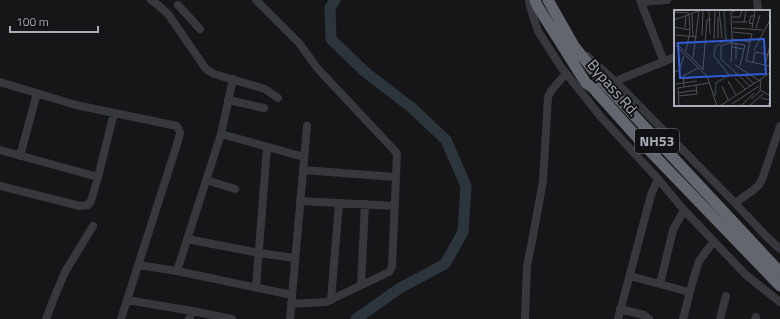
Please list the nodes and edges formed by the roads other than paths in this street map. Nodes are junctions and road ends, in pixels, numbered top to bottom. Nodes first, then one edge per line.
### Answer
1 (151, 0) edge
2 (256, 0) edge
3 (548, 0) edge
4 (667, 0) edge
5 (757, 0) edge
6 (534, 1) edge
7 (640, 1) edge
8 (178, 3) edge
9 (758, 10) edge
10 (168, 14) junction
11 (200, 29) dead end
12 (674, 57) edge
13 (664, 62) junction
14 (566, 73) junction
15 (233, 79) junction
16 (0, 82) edge
17 (614, 87) junction
18 (37, 93) junction
19 (278, 98) dead end
20 (228, 100) junction
21 (264, 108) dead end
22 (114, 113) junction
23 (307, 126) dead end
24 (780, 126) edge
25 (221, 134) junction
26 (655, 139) junction
27 (645, 146) junction
28 (268, 147) junction
29 (0, 150) edge
30 (20, 156) junction
31 (304, 157) junction
32 (303, 170) junction
33 (98, 177) junction
34 (396, 177) junction
35 (658, 179) junction
36 (206, 180) junction
37 (0, 186) edge
38 (235, 189) dead end
39 (300, 201) junction
40 (338, 203) junction
41 (735, 203) junction
42 (365, 204) junction
43 (395, 206) junction
44 (684, 210) junction
45 (93, 226) dead end
46 (187, 239) junction
47 (714, 241) junction
48 (780, 250) edge
49 (259, 253) junction
50 (295, 258) junction
51 (138, 265) junction
52 (177, 271) junction
53 (780, 272) edge
54 (630, 276) junction
55 (660, 284) junction
56 (361, 285) junction
57 (780, 286) edge
58 (256, 287) junction
59 (690, 292) junction
60 (292, 295) junction
61 (726, 296) dead end
62 (127, 300) junction
63 (331, 300) junction
64 (780, 302) edge
65 (291, 304) junction
66 (620, 309) junction
67 (190, 315) edge
68 (46, 319) edge
69 (121, 319) edge
70 (232, 319) edge
71 (290, 319) edge
72 (525, 319) edge
73 (618, 319) edge
74 (649, 319) edge
75 (683, 319) edge
76 (720, 319) edge

1 - 10 street
2 - 34 street
3 - 17 highway, Bypass Rd. / NH53
4 - 7 street
5 - 9 street
6 - 14 street
6 - 27 highway, Bypass Rd.
7 - 13 street
8 - 10 street
8 - 11 street
10 - 15 street
12 - 13 street
13 - 17 street
14 - 35 street
14 - 72 street
15 - 19 street
15 - 20 street
16 - 18 street
17 - 26 highway, Bypass Rd. / NH53
17 - 41 street
18 - 22 street
18 - 30 street
20 - 21 street
20 - 25 street
22 - 33 street
22 - 51 street
23 - 31 street
24 - 41 street
25 - 28 street
25 - 36 street
26 - 27 highway
26 - 53 highway, Bypass Rd. / NH53
27 - 57 highway, Bypass Rd.
28 - 31 street
28 - 49 street
29 - 30 street
30 - 33 street
31 - 32 street
32 - 34 street
32 - 39 street
33 - 37 street
34 - 43 street
35 - 44 street
35 - 54 street
36 - 38 street
36 - 46 street
39 - 40 street
39 - 50 street
40 - 42 street
40 - 63 street
41 - 48 street
42 - 43 street
42 - 56 street
43 - 56 street
44 - 47 street
44 - 55 street
45 - 68 street
46 - 49 street
46 - 52 street
47 - 59 street
47 - 64 street
49 - 50 street
49 - 58 street
50 - 60 street
51 - 52 street
51 - 62 street
52 - 58 street
54 - 55 street
54 - 66 street
55 - 59 street
56 - 63 street
58 - 60 street
59 - 75 street
60 - 65 street
61 - 76 street
62 - 67 street
62 - 69 street
63 - 65 street
65 - 71 street
66 - 73 street
66 - 74 street
67 - 70 street

